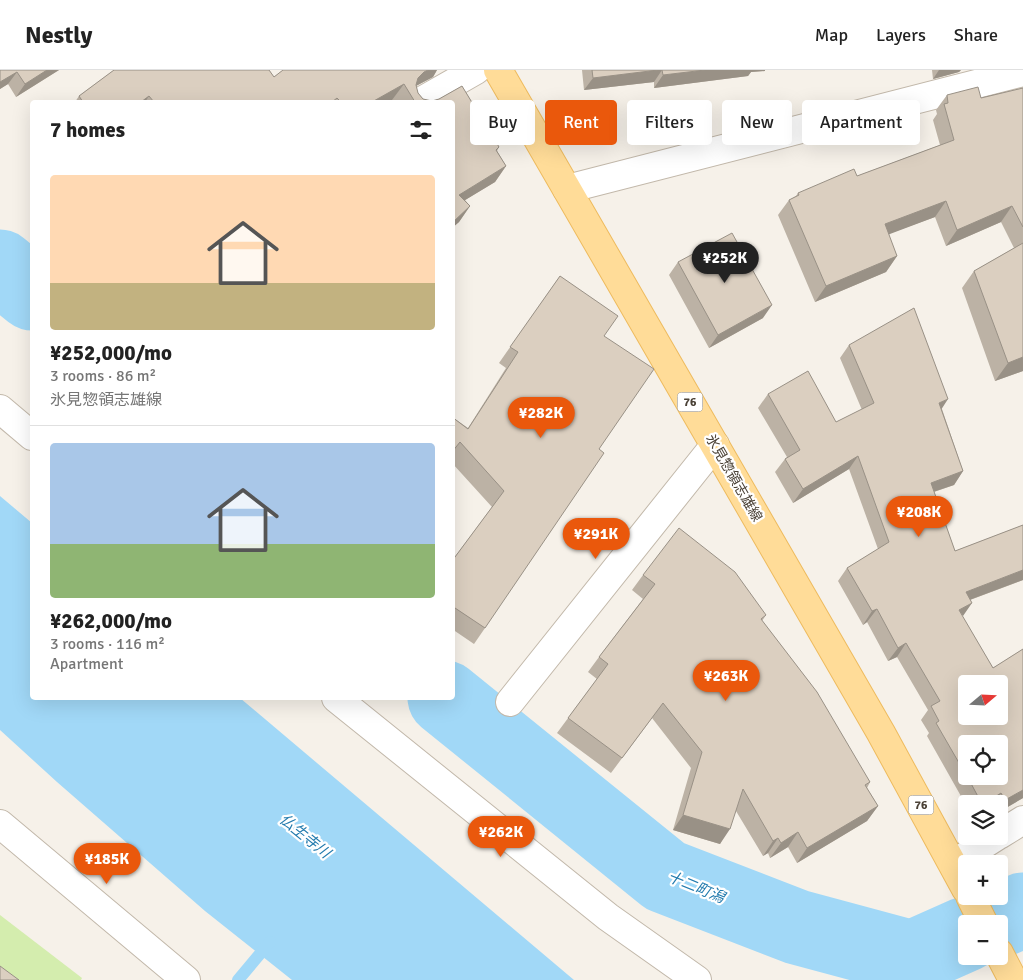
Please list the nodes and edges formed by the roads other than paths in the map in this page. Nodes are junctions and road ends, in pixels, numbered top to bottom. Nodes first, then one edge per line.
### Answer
1 (476, 70) edge
2 (498, 70) edge
3 (1023, 72) edge
4 (424, 100) edge
5 (567, 189) junction
6 (0, 409) edge
7 (30, 434) edge
8 (715, 445) junction
9 (338, 700) edge
10 (510, 702) dead end
11 (1023, 820) edge
12 (0, 824) edge
13 (1008, 830) edge
14 (991, 845) edge
15 (983, 855) edge
16 (958, 875) edge
17 (186, 980) edge
18 (696, 980) edge

1 - 4 street
2 - 5 main road, 氷見惣領志雄線 / 76
3 - 5 street
5 - 8 main road, 氷見惣領志雄線 / 76
6 - 7 street
8 - 10 street
8 - 16 main road, 氷見惣領志雄線 / 76
9 - 18 street
11 - 13 street
12 - 17 street
14 - 15 street

